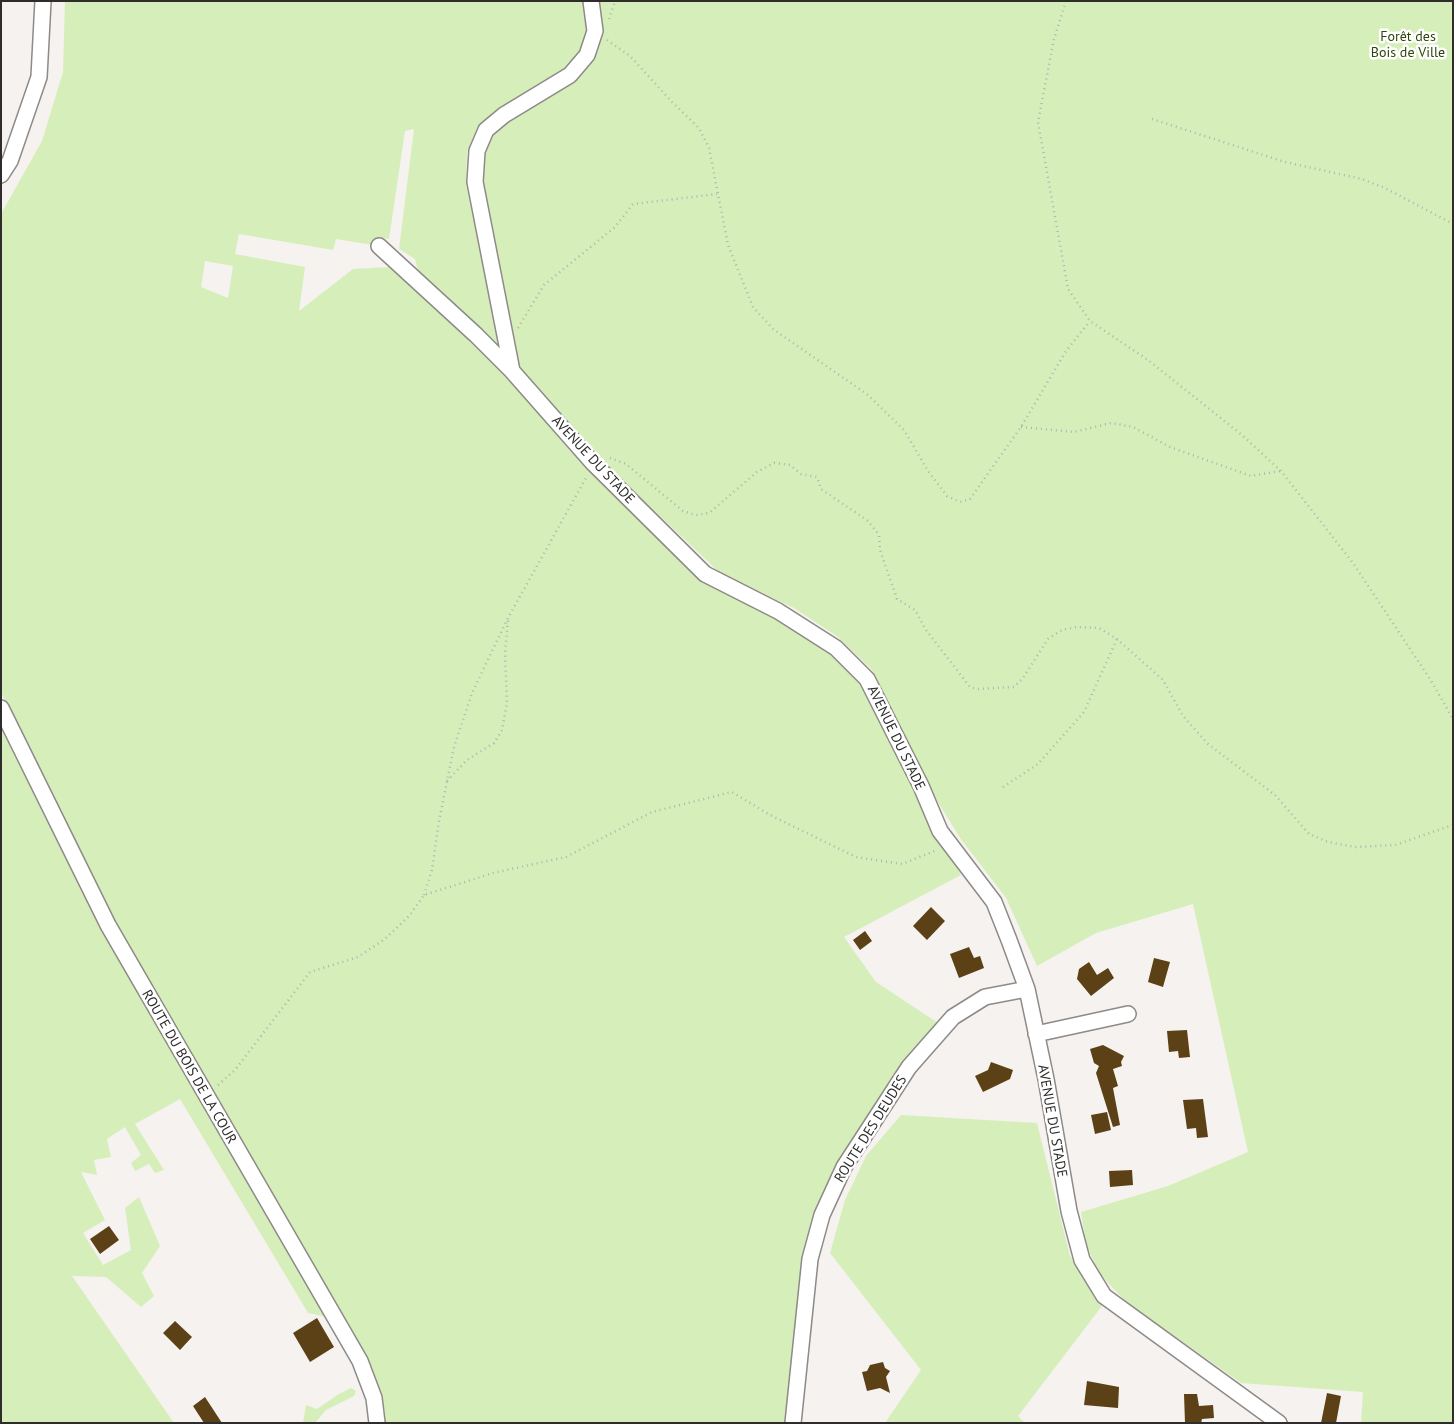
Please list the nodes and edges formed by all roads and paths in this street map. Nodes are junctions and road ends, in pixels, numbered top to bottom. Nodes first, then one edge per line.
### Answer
1 (42, 1) edge
2 (591, 1) edge
3 (1066, 1) edge
4 (595, 31) junction
5 (1152, 119) dead end
6 (1, 175) edge
7 (717, 194) junction
8 (1453, 224) edge
9 (379, 246) dead end
10 (1090, 322) junction
11 (505, 338) junction
12 (512, 371) junction
13 (1021, 426) junction
14 (593, 463) junction
15 (1281, 471) junction
16 (508, 618) junction
17 (1117, 639) junction
18 (1, 708) edge
19 (1453, 719) edge
20 (447, 781) junction
21 (1003, 787) dead end
22 (1453, 825) edge
23 (950, 845) junction
24 (424, 895) junction
25 (1026, 989) junction
26 (1128, 1014) dead end
27 (1036, 1034) junction
28 (203, 1090) junction
29 (377, 1423) edge
30 (793, 1423) edge
31 (1279, 1423) edge

1 - 6 street
2 - 4 street, AVENUE DU STADE
3 - 10 path
4 - 7 path
4 - 11 street, AVENUE DU STADE
5 - 8 path
7 - 11 path
7 - 13 path
9 - 12 street
10 - 13 path
10 - 15 path
11 - 12 street, AVENUE DU STADE
12 - 14 street, AVENUE DU STADE
13 - 15 path
14 - 16 path
14 - 17 path
14 - 23 street, AVENUE DU STADE
15 - 19 path
16 - 20 path
16 - 20 path
17 - 21 path
17 - 22 path
18 - 28 street, ROUTE DU BOIS DE LA COUR
20 - 24 path
23 - 24 path
23 - 25 street, AVENUE DU STADE
24 - 28 path
25 - 27 street, AVENUE DU STADE
25 - 30 street, ROUTE DES DEUDES
26 - 27 street
27 - 31 street, AVENUE DU STADE
28 - 29 street, ROUTE DU BOIS DE LA COUR

